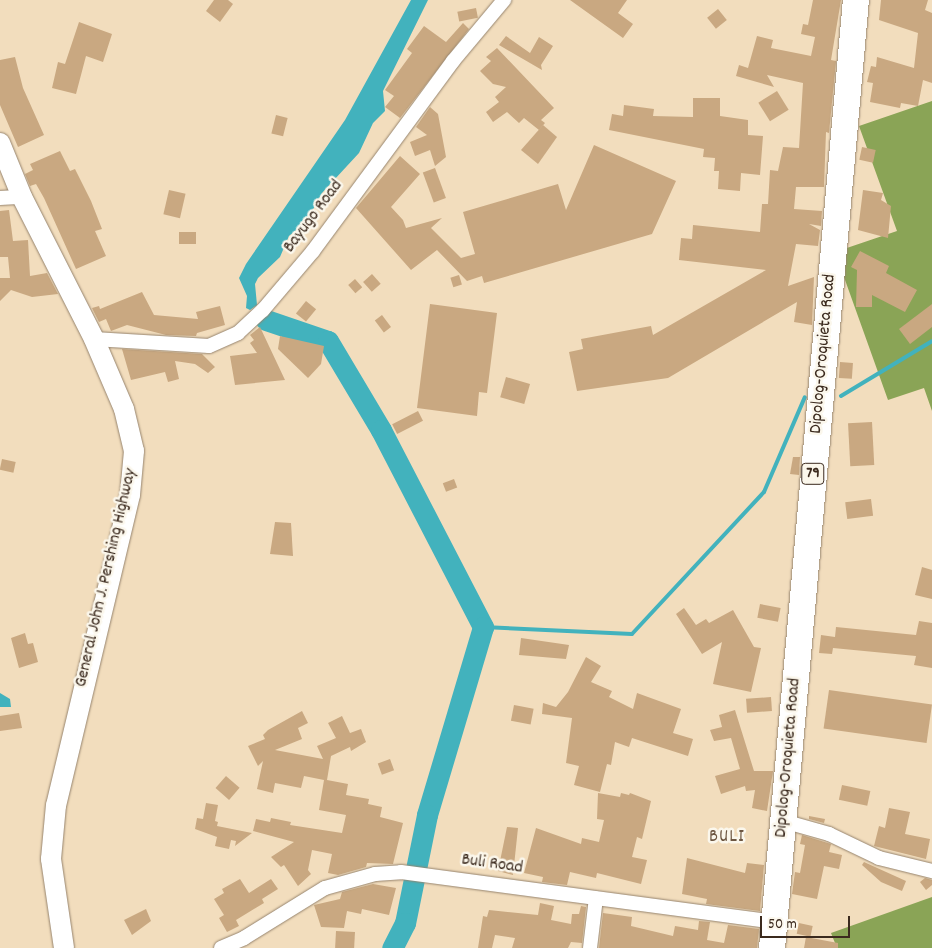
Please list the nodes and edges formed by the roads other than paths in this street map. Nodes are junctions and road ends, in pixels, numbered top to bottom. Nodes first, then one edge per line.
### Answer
1 (504, 0) edge
2 (856, 0) edge
3 (0, 144) edge
4 (22, 197) junction
5 (0, 198) edge
6 (94, 339) junction
7 (783, 821) junction
8 (932, 871) edge
9 (596, 898) junction
10 (774, 922) junction
11 (64, 948) edge
12 (221, 948) edge
13 (590, 948) edge
14 (772, 948) edge

1 - 6 street, Bayugo Road
2 - 7 highway, Dipolog-Oroquieta Road / 79
3 - 4 main road, General John J. Pershing Highway
4 - 5 street
4 - 6 main road, General John J. Pershing Highway
6 - 11 main road, General John J. Pershing Highway
7 - 8 street
7 - 10 highway, Dipolog-Oroquieta Road / 79
9 - 10 street, Buli Road
9 - 12 street, Buli Road
9 - 13 street
10 - 14 highway, Dipolog-Oroquieta Road / 79

